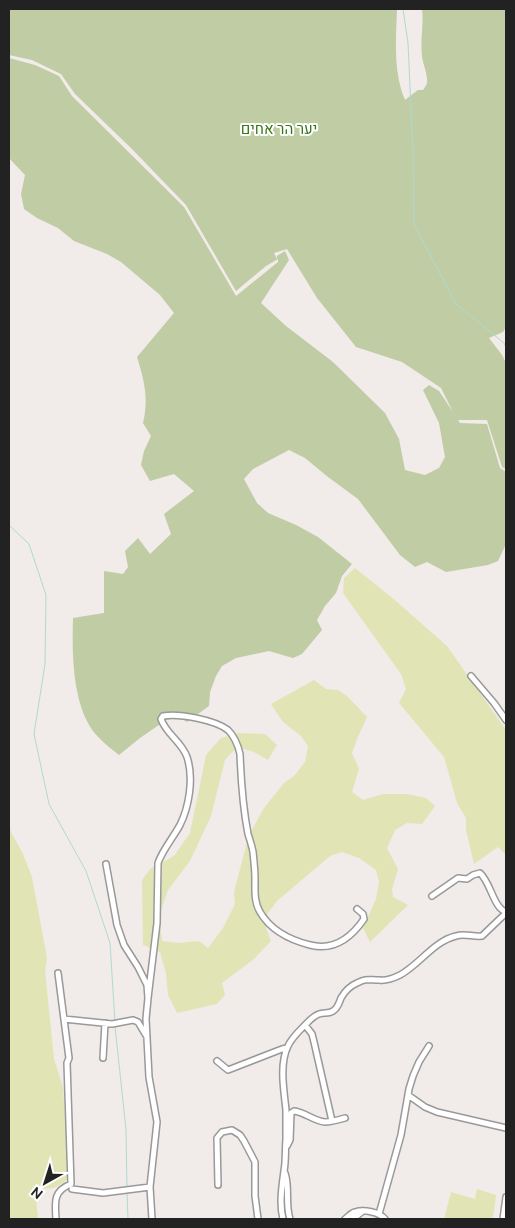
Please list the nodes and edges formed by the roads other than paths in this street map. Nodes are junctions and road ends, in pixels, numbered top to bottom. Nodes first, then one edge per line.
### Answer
1 (470, 676) dead end
2 (506, 720) edge
3 (106, 864) dead end
4 (432, 896) dead end
5 (357, 909) dead end
6 (506, 913) edge
7 (58, 973) dead end
8 (148, 998) junction
9 (64, 1019) junction
10 (106, 1023) junction
11 (305, 1025) junction
12 (148, 1037) junction
13 (429, 1046) dead end
14 (287, 1048) junction
15 (103, 1058) dead end
16 (217, 1061) dead end
17 (408, 1096) junction
18 (345, 1118) dead end
19 (332, 1121) junction
20 (506, 1128) edge
21 (285, 1151) junction
22 (284, 1172) junction
23 (218, 1185) dead end
24 (150, 1187) junction
25 (72, 1189) dead end
26 (506, 1197) edge
27 (364, 1211) junction
28 (379, 1214) junction
29 (56, 1219) edge
30 (152, 1219) edge
31 (258, 1219) edge
32 (283, 1219) edge
33 (290, 1219) edge
34 (345, 1219) edge
35 (353, 1219) edge
36 (385, 1219) edge
37 (503, 1219) edge

1 - 2 street
3 - 8 street
4 - 6 street
5 - 8 street
6 - 11 street
7 - 9 street
8 - 12 street
9 - 10 street
9 - 29 street
10 - 12 street
10 - 15 street
11 - 14 street
11 - 19 street
12 - 24 street
13 - 17 street
14 - 16 street
14 - 21 street
17 - 20 street
17 - 28 street
18 - 19 street
19 - 21 street
21 - 22 street
22 - 32 street
22 - 33 street
23 - 31 street
24 - 25 street
24 - 30 street
26 - 37 street
27 - 28 street
27 - 34 street
27 - 35 street
28 - 36 street

